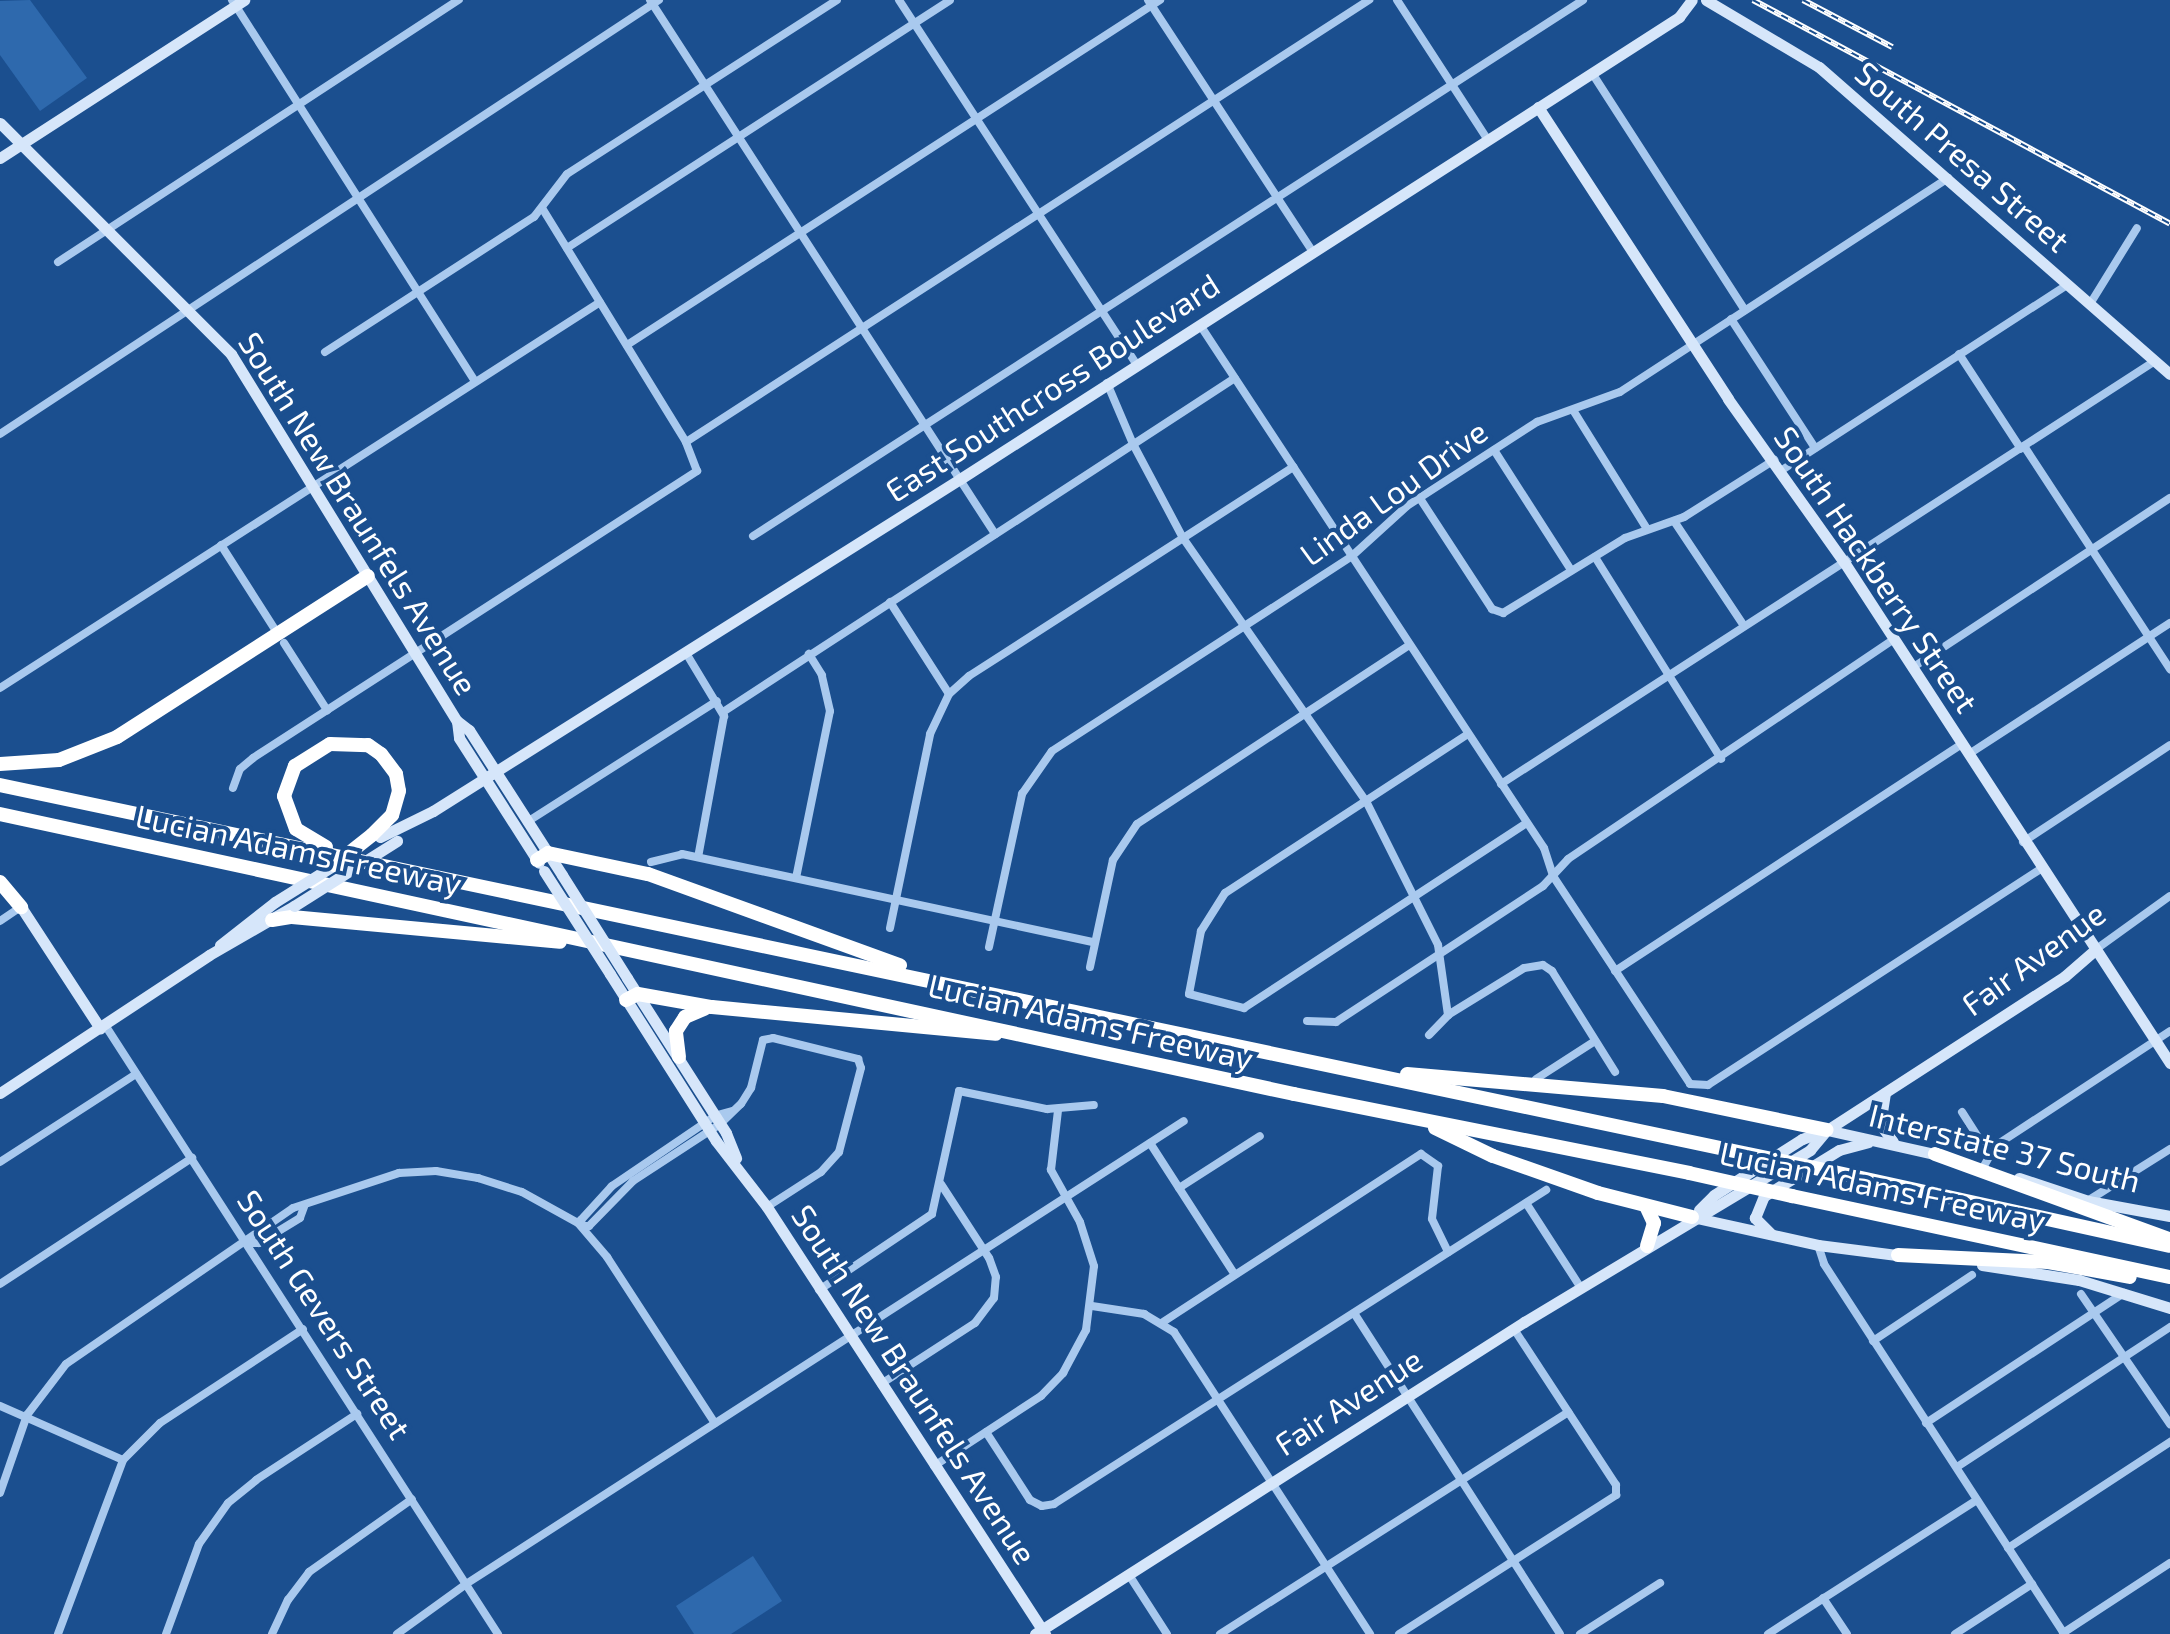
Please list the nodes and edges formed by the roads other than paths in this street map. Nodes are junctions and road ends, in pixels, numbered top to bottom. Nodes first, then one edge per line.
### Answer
1 (459, 0) edge
2 (837, 0) edge
3 (899, 0) edge
4 (950, 0) edge
5 (1369, 0) edge
6 (1397, 0) edge
7 (1583, 0) edge
8 (1692, 0) edge
9 (1706, 0) edge
10 (654, 1) edge
11 (237, 2) edge
12 (1153, 2) edge
13 (914, 23) junction
14 (1592, 73) junction
15 (1451, 84) junction
16 (705, 85) junction
17 (1213, 101) junction
18 (297, 106) junction
19 (1538, 107) junction
20 (976, 119) junction
21 (0, 123) edge
22 (738, 137) junction
23 (1488, 140) junction
24 (21, 144) junction
25 (0, 158) edge
26 (1948, 178) junction
27 (1276, 198) junction
28 (356, 199) junction
29 (542, 208) junction
30 (1039, 214) junction
31 (2137, 228) dead end
32 (108, 229) junction
33 (800, 233) junction
34 (567, 248) junction
35 (1313, 252) junction
36 (58, 262) dead end
37 (2068, 284) junction
38 (418, 293) junction
39 (600, 302) junction
40 (2090, 304) junction
41 (190, 310) junction
42 (1744, 310) junction
43 (1102, 311) junction
44 (1731, 319) junction
45 (1200, 325) junction
46 (862, 328) junction
47 (1692, 344) junction
48 (627, 345) junction
49 (324, 352) dead end
50 (1958, 354) junction
51 (2155, 361) junction
52 (1137, 365) junction
53 (2170, 374) edge
54 (1235, 378) junction
55 (474, 381) junction
56 (1107, 383) junction
57 (1573, 410) junction
58 (925, 426) junction
59 (0, 434) edge
60 (686, 442) junction
61 (1133, 444) junction
62 (1816, 448) junction
63 (2022, 448) junction
64 (1494, 450) junction
65 (1778, 465) junction
66 (1294, 467) junction
67 (960, 480) junction
68 (313, 486) junction
69 (1419, 498) junction
70 (2170, 498) edge
71 (1674, 521) junction
72 (1647, 529) junction
73 (995, 534) junction
74 (753, 536) dead end
75 (1184, 538) junction
76 (221, 545) junction
77 (2092, 550) junction
78 (1352, 556) junction
79 (1595, 556) junction
80 (1844, 562) junction
81 (1571, 570) junction
82 (368, 576) junction
83 (890, 602) junction
84 (2170, 622) edge
85 (1744, 626) junction
86 (274, 628) dead end
87 (1243, 628) junction
88 (2149, 636) junction
89 (1894, 639) junction
90 (284, 642) dead end
91 (1410, 646) junction
92 (686, 653) junction
93 (416, 654) junction
94 (809, 654) junction
95 (1912, 668) junction
96 (2170, 670) edge
97 (1668, 676) junction
98 (0, 688) edge
99 (949, 694) junction
100 (717, 700) junction
101 (327, 710) junction
102 (723, 712) junction
103 (1306, 712) junction
104 (1468, 734) junction
105 (2170, 746) edge
106 (1964, 750) junction
107 (1721, 759) junction
108 (0, 764) edge
109 (490, 775) junction
110 (1501, 784) junction
111 (0, 785) edge
112 (232, 788) dead end
113 (1366, 800) junction
114 (433, 811) junction
115 (0, 814) edge
116 (1527, 824) junction
117 (523, 825) junction
118 (376, 836) junction
119 (2023, 842) junction
120 (698, 857) junction
121 (543, 861) junction
122 (651, 862) dead end
123 (334, 865) joint
124 (2041, 869) junction
125 (403, 870) junction
126 (1553, 876) junction
127 (796, 878) junction
128 (0, 882) edge
129 (1416, 896) junction
130 (2170, 896) edge
131 (895, 900) junction
132 (21, 907) junction
133 (272, 920) junction
134 (0, 921) edge
135 (994, 921) junction
136 (890, 928) dead end
137 (1094, 942) junction
138 (989, 947) dead end
139 (2095, 950) junction
140 (1440, 954) junction
141 (209, 956) junction
142 (670, 957) junction
143 (1090, 967) dead end
144 (1615, 971) junction
145 (632, 997) junction
146 (1050, 1005) junction
147 (712, 1007) junction
148 (1448, 1015) junction
149 (1306, 1021) dead end
150 (102, 1027) junction
151 (2170, 1031) edge
152 (1026, 1034) junction
153 (1428, 1035) dead end
154 (1595, 1041) junction
155 (2156, 1041) junction
156 (679, 1057) junction
157 (2170, 1063) edge
158 (1346, 1068) junction
159 (1615, 1072) dead end
160 (136, 1074) junction
161 (1536, 1079) dead end
162 (0, 1093) edge
163 (1885, 1093) junction
164 (1094, 1105) dead end
165 (1058, 1110) junction
166 (1962, 1112) dead end
167 (1416, 1119) junction
168 (1184, 1121) dead end
169 (713, 1123) junction
170 (1827, 1130) junction
171 (1260, 1136) dead end
172 (1877, 1140) junction
173 (1150, 1143) junction
174 (1896, 1145) junction
175 (2170, 1149) edge
176 (1935, 1154) junction
177 (192, 1158) junction
178 (1986, 1160) junction
179 (0, 1162) edge
180 (940, 1184) junction
181 (1179, 1188) junction
182 (1546, 1190) dead end
183 (1064, 1198) junction
184 (2088, 1201) junction
185 (1526, 1203) junction
186 (1646, 1206) junction
187 (767, 1207) junction
188 (2170, 1216) edge
189 (1692, 1217) junction
190 (582, 1226) junction
191 (1774, 1236) junction
192 (2170, 1239) edge
193 (247, 1243) junction
194 (1818, 1245) junction
195 (1647, 1246) junction
196 (2170, 1246) edge
197 (984, 1250) junction
198 (1448, 1252) junction
199 (1898, 1255) junction
200 (1234, 1272) junction
201 (1972, 1275) dead end
202 (2170, 1280) edge
203 (0, 1284) edge
204 (1581, 1288) junction
205 (820, 1290) junction
206 (2124, 1293) junction
207 (2081, 1294) dead end
208 (1092, 1306) junction
209 (2170, 1308) edge
210 (1354, 1313) junction
211 (2094, 1313) junction
212 (1163, 1322) junction
213 (2170, 1327) edge
214 (1514, 1328) junction
215 (303, 1329) junction
216 (850, 1337) junction
217 (1874, 1341) junction
218 (2125, 1358) junction
219 (881, 1384) junction
220 (1406, 1396) junction
221 (1217, 1400) junction
222 (0, 1406) edge
223 (1568, 1412) junction
224 (357, 1414) junction
225 (27, 1416) junction
226 (715, 1423) junction
227 (1926, 1423) junction
228 (2170, 1424) edge
229 (986, 1432) junction
230 (2170, 1442) edge
231 (123, 1460) junction
232 (934, 1466) junction
233 (1956, 1468) junction
234 (1461, 1480) junction
235 (1270, 1483) junction
236 (0, 1493) edge
237 (412, 1500) junction
238 (1978, 1500) junction
239 (2008, 1548) junction
240 (1514, 1562) junction
241 (2170, 1563) edge
242 (1324, 1566) junction
243 (1129, 1575) junction
244 (1660, 1583) dead end
245 (466, 1584) junction
246 (2032, 1584) junction
247 (1823, 1598) junction
248 (1041, 1633) edge
249 (2064, 1633) edge
250 (58, 1634) edge
251 (166, 1634) edge
252 (272, 1634) edge
253 (398, 1634) edge
254 (498, 1634) edge
255 (1167, 1634) edge
256 (1220, 1634) edge
257 (1370, 1634) edge
258 (1399, 1634) edge
259 (1560, 1634) edge
260 (1580, 1634) edge
261 (1768, 1634) edge
262 (1846, 1634) edge
263 (1955, 1634) edge

1 - 18 street
2 - 16 street
3 - 13 street
4 - 13 street
5 - 17 street
6 - 15 street
7 - 15 street
8 - 14 main road, East Southcross Boulevard
9 - 26 main road, South Presa Street
10 - 16 street
10 - 28 street
11 - 18 street
11 - 24 main road
12 - 17 street
12 - 20 street
13 - 20 street
13 - 22 street
14 - 19 main road, East Southcross Boulevard
14 - 42 street
15 - 23 street
15 - 27 street
16 - 22 street
16 - 29 street
17 - 27 street
17 - 30 street
18 - 28 street
18 - 32 street
19 - 23 main road, East Southcross Boulevard
19 - 47 main road, South Hackberry Street
20 - 30 street
20 - 33 street
21 - 24 main road, South New Braunfels Avenue
22 - 33 street
22 - 34 street
23 - 35 main road, East Southcross Boulevard
24 - 25 main road
24 - 32 main road, South New Braunfels Avenue
26 - 37 main road, South Presa Street
26 - 42 street, Linda Lou Drive
27 - 35 street
27 - 43 street
28 - 38 street
28 - 41 street
29 - 34 street
29 - 38 street
30 - 43 street
30 - 46 street
31 - 40 street
32 - 36 street
32 - 41 main road, South New Braunfels Avenue
33 - 46 street
33 - 48 street
34 - 39 street
35 - 45 main road, East Southcross Boulevard
37 - 40 main road, South Presa Street
37 - 50 street
38 - 49 street
38 - 55 street
39 - 48 street
39 - 55 street
40 - 51 main road, South Presa Street
41 - 59 street
41 - 68 main road, South New Braunfels Avenue
42 - 44 street, Linda Lou Drive
43 - 52 street
43 - 58 street
44 - 47 street, Linda Lou Drive
44 - 62 street
45 - 52 main road, East Southcross Boulevard
45 - 54 street
46 - 58 street
46 - 60 street
47 - 57 street, Linda Lou Drive
47 - 65 main road, South Hackberry Street
48 - 60 street
50 - 62 street
50 - 63 street
51 - 53 main road, South Presa Street
51 - 63 street
52 - 56 main road, East Southcross Boulevard
54 - 61 street
54 - 66 street
55 - 68 street
56 - 61 street
56 - 67 main road, East Southcross Boulevard
57 - 64 street, Linda Lou Drive
57 - 72 street
58 - 67 street
58 - 74 street
60 - 93 street
61 - 73 street
61 - 75 street
62 - 65 street
63 - 77 street
63 - 80 street
64 - 69 street, Linda Lou Drive
64 - 81 street
65 - 71 street
65 - 80 main road, South Hackberry Street
66 - 75 street
66 - 78 street
67 - 73 street
67 - 92 main road, East Southcross Boulevard
68 - 76 street
68 - 82 main road, South New Braunfels Avenue
69 - 78 street, Linda Lou Drive
69 - 81 street
70 - 77 street
71 - 72 street
71 - 85 street
72 - 79 street
73 - 83 street
75 - 87 street
75 - 99 street
76 - 86 street
76 - 98 street
77 - 88 street
77 - 95 street
78 - 87 street, Linda Lou Drive
78 - 91 street
79 - 81 street
79 - 97 street
80 - 85 street
80 - 89 main road, South Hackberry Street
82 - 93 main road, South New Braunfels Avenue
82 - 108 highway
83 - 94 street
83 - 99 street
84 - 88 street
85 - 97 street
87 - 103 street
87 - 135 street, Linda Lou Drive
88 - 96 street
88 - 106 street
89 - 95 main road, South Hackberry Street
89 - 107 street
90 - 101 street
91 - 103 street
91 - 104 street
92 - 100 street
92 - 109 main road, East Southcross Boulevard
93 - 101 street
93 - 109 main road, South New Braunfels Avenue
94 - 102 street
94 - 127 street
95 - 106 main road, South Hackberry Street
97 - 107 street
97 - 110 street
99 - 131 street
100 - 102 street
100 - 117 street
101 - 112 street
102 - 120 street
103 - 113 street
103 - 137 street
104 - 110 street
104 - 113 street
105 - 119 street
106 - 119 main road, South Hackberry Street
106 - 144 street
107 - 126 street
109 - 114 main road, East Southcross Boulevard
109 - 117 main road, South New Braunfels Avenue
110 - 116 street
111 - 125 highway, Lucian Adams Freeway
113 - 129 street
113 - 129 street
114 - 118 main road, East Southcross Boulevard
114 - 133 main road, East Southcross Boulevard, bridge
115 - 142 highway, Lucian Adams Freeway
116 - 126 street
116 - 129 street
117 - 121 main road, South New Braunfels Avenue
118 - 123 highway, bridge
118 - 125 highway
119 - 124 main road, South Hackberry Street
120 - 122 street
120 - 127 street
121 - 145 main road, South New Braunfels Avenue, bridge
121 - 145 main road, South New Braunfels Avenue, bridge
121 - 146 highway
123 - 141 main road, East Southcross Boulevard, bridge
124 - 139 main road, South Hackberry Street
124 - 144 street
125 - 146 highway, Lucian Adams Freeway
126 - 140 street
126 - 144 street
127 - 131 street
128 - 132 highway
129 - 140 street
130 - 139 street, Fair Avenue
131 - 135 street
131 - 136 street
132 - 134 street
132 - 150 main road, South Gevers Street
133 - 141 main road, East Southcross Boulevard
133 - 142 highway
135 - 137 street
135 - 138 street, Linda Lou Drive
137 - 143 street
139 - 155 main road, South Hackberry Street
139 - 163 main road, Fair Avenue
140 - 148 street
140 - 149 street
141 - 150 main road, East Southcross Boulevard
142 - 152 highway, Lucian Adams Freeway
145 - 147 highway
145 - 156 main road, South New Braunfels Avenue
145 - 169 main road, South New Braunfels Avenue
146 - 158 highway, Lucian Adams Freeway
147 - 152 highway
147 - 156 highway
148 - 153 street
148 - 154 street
150 - 160 street, South Gevers Street
150 - 162 main road, East Southcross Boulevard
151 - 155 street
152 - 167 highway, Lucian Adams Freeway
154 - 159 street
154 - 161 street
155 - 157 main road, South Hackberry Street
155 - 178 street
156 - 169 main road, South New Braunfels Avenue
158 - 170 highway
158 - 196 highway, Lucian Adams Freeway, bridge
160 - 177 street, South Gevers Street
160 - 179 street
163 - 170 main road, Fair Avenue
163 - 174 main road
164 - 165 street
165 - 180 street
165 - 183 street
166 - 178 street
167 - 186 highway
167 - 202 highway, Lucian Adams Freeway, bridge
168 - 173 street
169 - 187 main road, South New Braunfels Avenue
169 - 187 street
169 - 190 street
170 - 172 main road, Interstate 37 South
170 - 189 main road, Fair Avenue
171 - 181 street
172 - 174 main road, Interstate 37 South
172 - 191 main road
173 - 181 street
173 - 183 street
174 - 176 main road, Interstate 37 South
175 - 184 street
176 - 178 main road, Interstate 37 South
176 - 192 highway
177 - 193 street, South Gevers Street
177 - 203 street
178 - 184 main road, Interstate 37 South
180 - 197 street
180 - 205 street
181 - 200 street
182 - 185 street
183 - 197 street
183 - 208 street
184 - 188 main road, Interstate 37 South
185 - 198 street
185 - 204 street
186 - 189 highway
186 - 195 highway
187 - 205 main road, South New Braunfels Avenue
189 - 191 main road
189 - 195 main road, Fair Avenue
190 - 193 street
190 - 226 street
191 - 194 main road
193 - 215 street, South Gevers Street
193 - 225 street
194 - 199 main road
194 - 217 street
195 - 204 main road, Fair Avenue
197 - 216 street
197 - 219 street
198 - 200 street
198 - 210 street
199 - 202 highway
199 - 206 main road
200 - 212 street
201 - 217 street
204 - 214 main road, Fair Avenue
205 - 216 main road, South New Braunfels Avenue
206 - 209 main road
206 - 211 street
207 - 211 street
208 - 212 street
208 - 229 street
210 - 220 street
210 - 221 street
211 - 218 street
211 - 227 street
212 - 221 street
213 - 218 street
214 - 220 main road, Fair Avenue
214 - 223 street
215 - 224 street, South Gevers Street
215 - 231 street
216 - 219 main road, South New Braunfels Avenue
216 - 226 street
217 - 227 street
218 - 228 street
218 - 233 street
219 - 232 main road, South New Braunfels Avenue
220 - 234 street
220 - 235 main road, Fair Avenue
221 - 229 street
221 - 235 street
222 - 225 street
223 - 234 street
223 - 240 street
224 - 237 street, South Gevers Street
224 - 251 street
225 - 231 street
225 - 236 street
226 - 245 street
227 - 233 street
229 - 232 street
230 - 239 street
231 - 250 street
232 - 248 main road, South New Braunfels Avenue
233 - 238 street
234 - 240 street
234 - 242 street
235 - 242 street
235 - 243 main road, Fair Avenue
237 - 245 street, South Gevers Street
237 - 252 street
238 - 239 street
238 - 247 street
239 - 246 street
240 - 258 street
240 - 259 street
241 - 249 street
242 - 256 street
242 - 257 street
243 - 248 main road, Fair Avenue
243 - 255 street
244 - 260 street
245 - 253 street
245 - 254 street, South Gevers Street
246 - 249 street
246 - 263 street
247 - 261 street
247 - 262 street

